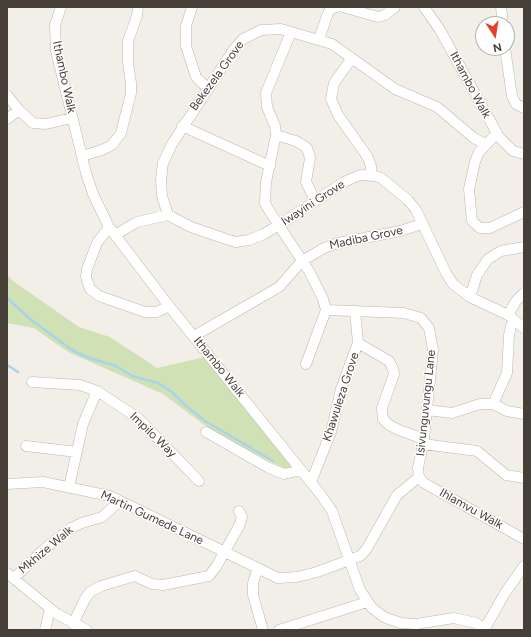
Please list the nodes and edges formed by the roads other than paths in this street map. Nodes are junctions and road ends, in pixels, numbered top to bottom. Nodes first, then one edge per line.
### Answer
1 (62, 7) edge
2 (138, 7) edge
3 (192, 7) edge
4 (337, 7) edge
5 (343, 7) edge
6 (395, 7) edge
7 (424, 7) edge
8 (291, 32) junction
9 (319, 39) junction
10 (506, 56) edge
11 (352, 58) junction
12 (208, 89) junction
13 (7, 95) edge
14 (524, 108) edge
15 (19, 110) junction
16 (72, 118) junction
17 (7, 119) edge
18 (182, 126) junction
19 (497, 133) junction
20 (276, 135) junction
21 (485, 144) junction
22 (524, 154) edge
23 (82, 156) junction
24 (270, 166) junction
25 (371, 175) junction
26 (315, 200) junction
27 (524, 212) edge
28 (168, 215) junction
29 (422, 224) junction
30 (279, 225) junction
31 (112, 231) junction
32 (524, 247) edge
33 (302, 261) junction
34 (524, 293) edge
35 (470, 297) junction
36 (169, 306) junction
37 (326, 310) junction
38 (355, 311) junction
39 (510, 317) junction
40 (524, 328) edge
41 (194, 336) junction
42 (358, 343) junction
43 (306, 364) dead end
44 (32, 382) dead end
45 (97, 391) junction
46 (492, 404) junction
47 (427, 410) junction
48 (524, 414) edge
49 (206, 432) dead end
50 (423, 441) junction
51 (26, 446) dead end
52 (77, 452) junction
53 (301, 470) junction
54 (419, 477) junction
55 (524, 478) edge
56 (199, 481) dead end
57 (311, 482) junction
58 (7, 484) edge
59 (69, 487) junction
60 (120, 501) junction
61 (239, 511) dead end
62 (524, 539) edge
63 (225, 551) junction
64 (350, 562) junction
65 (524, 566) edge
66 (258, 568) junction
67 (10, 576) edge
68 (367, 602) junction
69 (50, 609) junction
70 (74, 624) junction
71 (435, 626) edge
72 (484, 629) edge
73 (45, 630) edge
74 (87, 630) edge
75 (264, 630) edge
76 (279, 630) edge

1 - 16 street, Ithambo Walk
2 - 23 street
3 - 12 street
4 - 9 street
5 - 6 street
7 - 19 street, Ithambo Walk
8 - 9 street, Bekezela Grove
8 - 12 street, Bekezela Grove
8 - 20 street
9 - 11 street, Bekezela Grove
10 - 14 street
11 - 21 street, Bekezela Grove
11 - 25 street
12 - 18 street, Bekezela Grove
13 - 15 street
15 - 16 street
15 - 17 street
16 - 23 street, Ithambo Walk
18 - 24 street
18 - 28 street, Bekezela Grove
19 - 21 street
19 - 22 street, Ithambo Walk
20 - 24 street
20 - 26 street
21 - 27 street
23 - 31 street, Ithambo Walk
24 - 30 street
25 - 26 street, Iwayini Grove
25 - 29 street
26 - 30 street, Iwayini Grove
28 - 30 street, Iwayini Grove
28 - 31 street
29 - 33 street, Madiba Grove
29 - 35 street
30 - 33 street
31 - 36 street, Ithambo Walk
31 - 36 street
32 - 35 street
33 - 37 street
33 - 41 street, Madiba Grove
34 - 39 street
35 - 39 street
36 - 41 street, Ithambo Walk
37 - 38 street, Isivunguvungu Lane
37 - 43 street
38 - 42 street, Khawuleza Grove
38 - 47 street, Isivunguvungu Lane
39 - 40 street
39 - 46 street
41 - 53 street, Ithambo Walk
42 - 50 street
42 - 57 street, Khawuleza Grove
44 - 45 street, Impilo Way
45 - 52 street
45 - 56 street, Impilo Way
46 - 47 street
46 - 48 street
47 - 50 street, Isivunguvungu Lane
49 - 53 street
50 - 54 street, Isivunguvungu Lane
50 - 55 street
51 - 52 street
52 - 59 street
53 - 57 street, Ithambo Walk
54 - 62 street, Ihlamvu Walk
54 - 64 street
57 - 64 street, Ithambo Walk
58 - 59 street, Martin Gumede Lane
59 - 60 street, Martin Gumede Lane
60 - 63 street, Martin Gumede Lane
60 - 67 street, Mkhize Walk
61 - 63 street
63 - 66 street, Martin Gumede Lane
63 - 70 street
64 - 66 street, Martin Gumede Lane
64 - 68 street, Ithambo Walk
65 - 72 street
66 - 75 street
67 - 69 street
68 - 71 street, Ithambo Walk
68 - 76 street
69 - 70 street
69 - 73 street
70 - 74 street
71 - 72 street, Ithambo Walk

